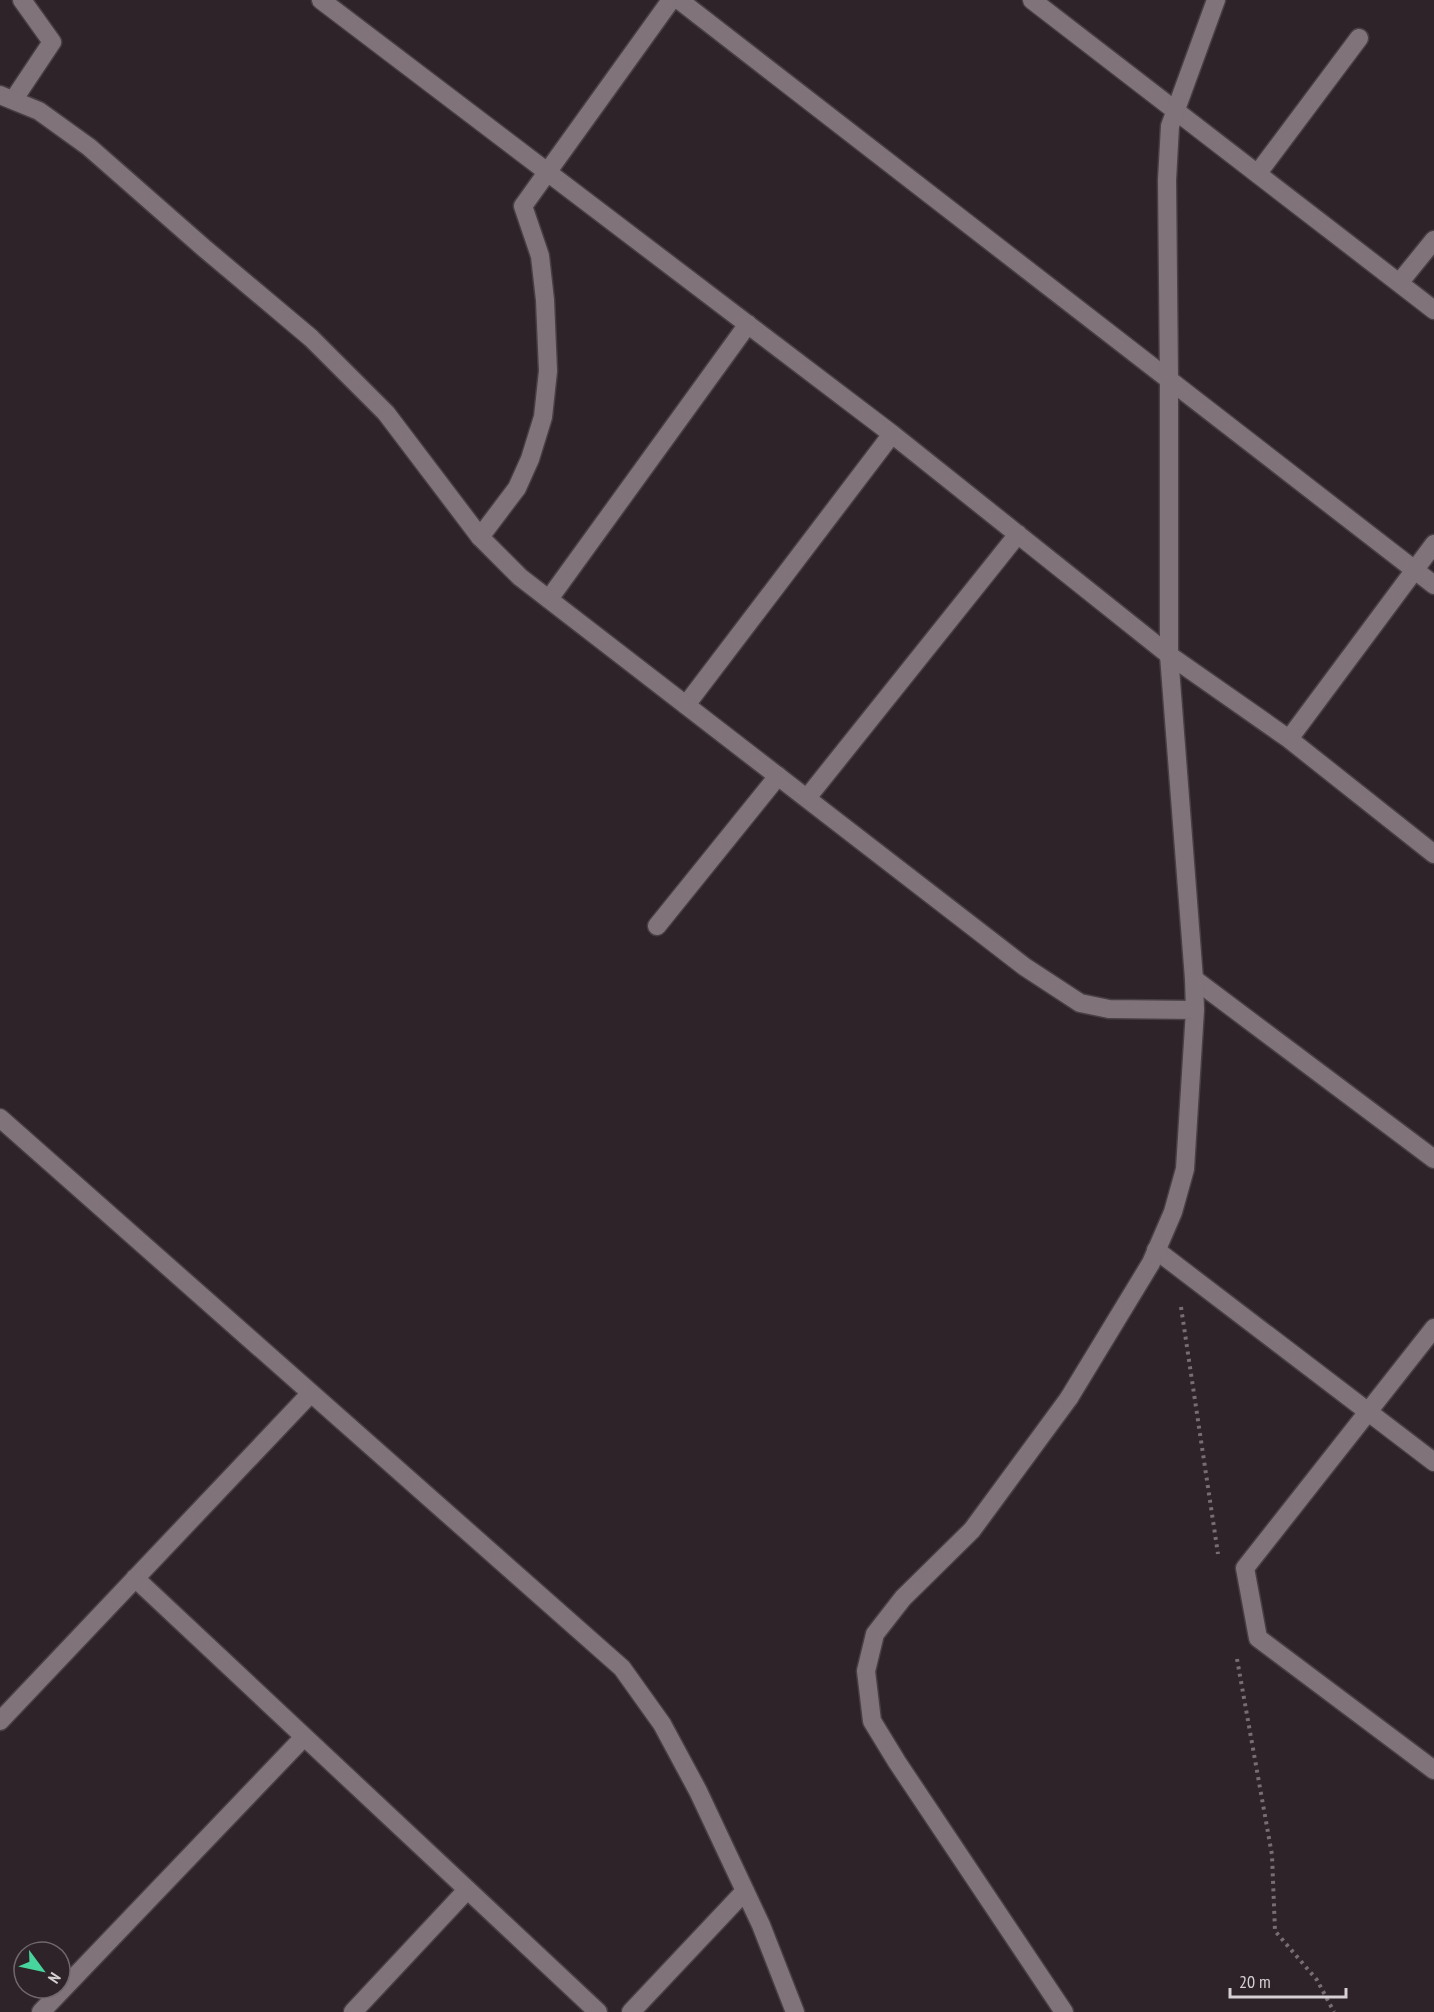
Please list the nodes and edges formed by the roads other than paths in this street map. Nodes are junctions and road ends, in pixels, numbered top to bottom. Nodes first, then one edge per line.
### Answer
1 (22, 0) edge
2 (321, 0) edge
3 (671, 0) edge
4 (679, 0) edge
5 (1032, 0) edge
6 (1216, 0) edge
7 (1359, 38) dead end
8 (7, 97) edge
9 (1176, 110) junction
10 (547, 170) junction
11 (1258, 173) junction
12 (1434, 240) edge
13 (1398, 283) junction
14 (1434, 310) edge
15 (748, 324) junction
16 (1169, 379) junction
17 (892, 434) junction
18 (1018, 534) junction
19 (480, 537) junction
20 (1434, 544) edge
21 (1414, 570) junction
22 (1434, 585) edge
23 (549, 599) junction
24 (1169, 655) junction
25 (686, 705) junction
26 (1289, 739) junction
27 (778, 776) junction
28 (807, 798) junction
29 (1434, 854) edge
30 (657, 926) dead end
31 (1194, 979) junction
32 (1195, 1010) junction
33 (0, 1118) edge
34 (1434, 1159) edge
35 (1156, 1250) junction
36 (1434, 1328) edge
37 (311, 1393) junction
38 (1368, 1412) junction
39 (1434, 1462) edge
40 (135, 1578) junction
41 (0, 1721) edge
42 (304, 1737) junction
43 (1434, 1770) edge
44 (467, 1890) junction
45 (745, 1891) junction
46 (41, 2012) edge
47 (353, 2012) edge
48 (598, 2012) edge
49 (631, 2012) edge
50 (795, 2012) edge
51 (1064, 2012) edge

1 - 8 street
2 - 10 street
3 - 10 street
4 - 16 street
5 - 9 street
6 - 9 street
7 - 11 street
8 - 19 street
9 - 11 street
9 - 16 street
10 - 15 street
10 - 19 street
11 - 13 street
12 - 13 street
13 - 14 street
15 - 17 street
15 - 23 street
16 - 21 street
16 - 24 street
17 - 18 street
17 - 25 street
18 - 24 street
18 - 28 street
19 - 23 street
20 - 21 street
21 - 22 street
21 - 26 street
23 - 25 street
24 - 26 street
24 - 31 street
25 - 27 street
26 - 29 street
27 - 28 street
27 - 30 street
28 - 32 street
31 - 32 street
31 - 34 street
32 - 35 street
33 - 37 street
35 - 38 street
35 - 51 street
36 - 38 street
37 - 40 street
37 - 45 street
38 - 39 street
38 - 43 street
40 - 41 street
40 - 42 street
42 - 44 street
42 - 46 street
44 - 47 street
44 - 48 street
45 - 49 street
45 - 50 street

